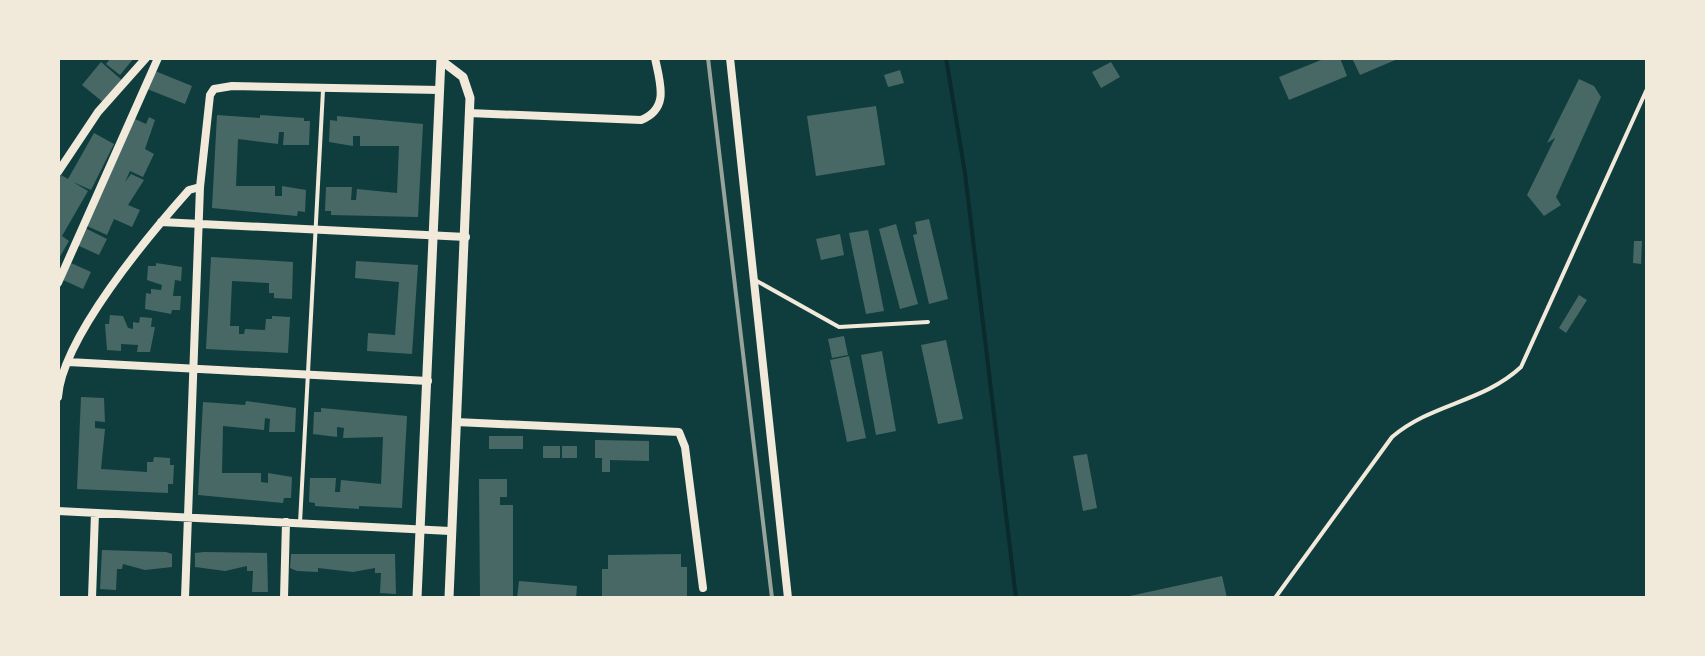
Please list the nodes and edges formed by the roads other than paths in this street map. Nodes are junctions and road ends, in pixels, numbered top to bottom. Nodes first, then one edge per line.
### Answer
1 (146, 58) edge
2 (158, 58) edge
3 (655, 58) edge
4 (730, 58) edge
5 (441, 60) edge
6 (324, 88) junction
7 (1647, 89) edge
8 (440, 90) junction
9 (469, 113) junction
10 (58, 172) edge
11 (200, 187) junction
12 (161, 222) junction
13 (199, 224) junction
14 (316, 230) junction
15 (434, 236) junction
16 (466, 237) junction
17 (755, 280) junction
18 (58, 283) edge
19 (928, 322) dead end
20 (68, 362) junction
21 (191, 370) junction
22 (310, 375) junction
23 (428, 381) junction
24 (58, 397) edge
25 (456, 422) junction
26 (58, 511) edge
27 (95, 513) junction
28 (187, 517) junction
29 (286, 522) junction
30 (300, 523) junction
31 (420, 529) junction
32 (450, 531) junction
33 (703, 588) dead end
34 (92, 598) edge
35 (185, 598) edge
36 (284, 598) edge
37 (417, 598) edge
38 (449, 598) edge
39 (788, 598) edge
40 (1275, 598) edge

1 - 10 street
2 - 18 street
3 - 9 street
4 - 17 street
5 - 8 street
5 - 9 street
6 - 8 street
6 - 11 street
6 - 14 lane
7 - 40 lane
8 - 15 street
9 - 16 street
11 - 12 street
11 - 13 street
12 - 13 street
12 - 20 street
13 - 14 street
13 - 21 street
14 - 15 street
14 - 22 lane
15 - 16 street
15 - 23 street
16 - 25 street
17 - 19 lane
17 - 39 street
20 - 21 street
20 - 24 street
21 - 22 street
21 - 28 street
22 - 23 street
22 - 30 lane
23 - 31 street
25 - 32 street
25 - 33 street
26 - 27 street
27 - 28 street
27 - 34 street
28 - 29 street
28 - 35 street
29 - 30 street
29 - 36 street
30 - 31 street
31 - 32 street
31 - 37 street
32 - 38 street

